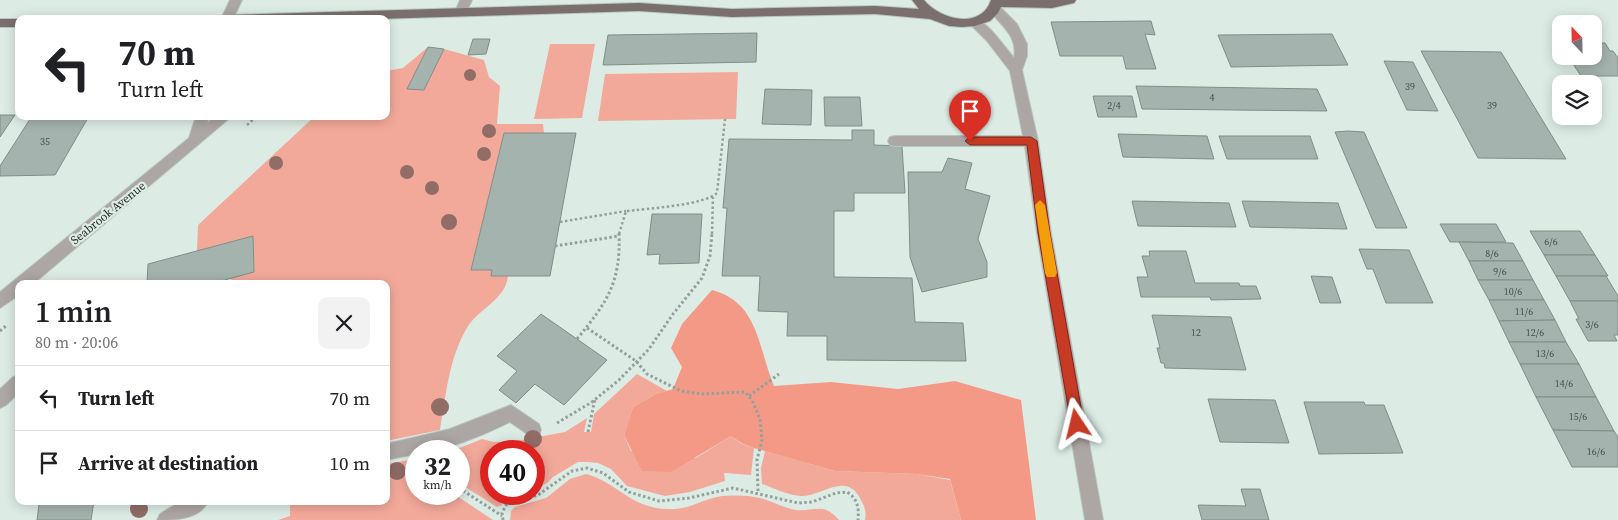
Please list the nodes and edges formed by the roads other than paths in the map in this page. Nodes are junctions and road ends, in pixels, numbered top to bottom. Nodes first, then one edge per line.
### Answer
1 (236, 0) edge
2 (690, 0) edge
3 (918, 0) edge
4 (1070, 0) edge
5 (640, 3) edge
6 (996, 4) edge
7 (463, 6) edge
8 (228, 15) edge
9 (360, 15) edge
10 (930, 16) junction
11 (974, 22) junction
12 (0, 23) edge
13 (15, 23) edge
14 (1016, 70) junction
15 (202, 120) edge
16 (221, 120) edge
17 (894, 141) dead end
18 (1031, 141) junction
19 (194, 142) junction
20 (27, 280) edge
21 (15, 289) edge
22 (0, 302) edge
23 (15, 386) edge
24 (0, 400) edge
25 (533, 430) road end
26 (390, 451) edge
27 (192, 505) edge
28 (166, 520) edge
29 (1094, 520) edge

1 - 8 street
2 - 5 main road
3 - 10 main road
4 - 6 main road
5 - 7 main road
5 - 10 main road
6 - 11 main road
6 - 14 street
7 - 9 main road
10 - 11 main road
11 - 14 street
12 - 13 main road
14 - 18 street
15 - 19 street
16 - 19 street, Seabrook Avenue
17 - 18 street
18 - 29 street
19 - 20 street, Seabrook Avenue
21 - 22 street
23 - 24 street
25 - 26 street
27 - 28 street

